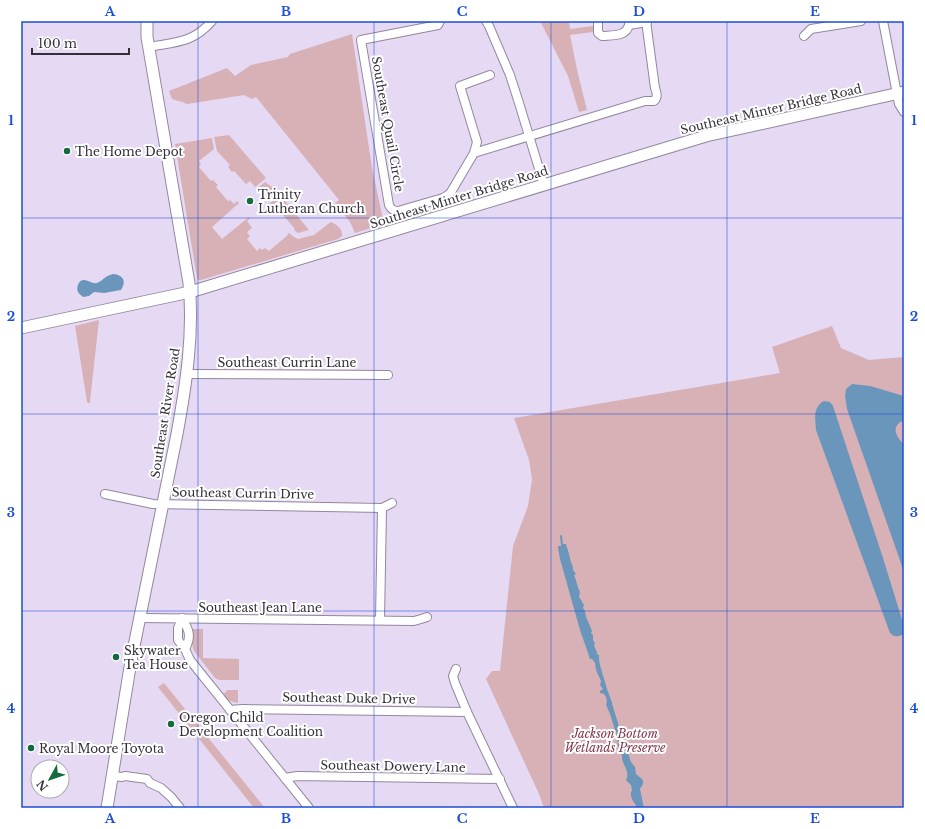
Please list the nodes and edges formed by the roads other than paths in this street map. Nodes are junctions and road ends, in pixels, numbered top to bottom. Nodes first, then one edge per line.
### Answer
1 (146, 21) edge
2 (212, 21) edge
3 (440, 21) edge
4 (486, 21) edge
5 (598, 21) edge
6 (862, 21) edge
7 (883, 21) edge
8 (647, 22) edge
9 (627, 23) edge
10 (804, 36) dead end
11 (149, 47) junction
12 (490, 75) dead end
13 (900, 93) edge
14 (904, 112) edge
15 (529, 136) junction
16 (474, 153) junction
17 (544, 185) junction
18 (190, 292) junction
19 (21, 328) edge
20 (186, 374) junction
21 (388, 375) dead end
22 (105, 494) dead end
23 (392, 503) dead end
24 (163, 504) junction
25 (382, 508) junction
26 (427, 616) dead end
27 (140, 618) junction
28 (182, 618) junction
29 (380, 620) junction
30 (456, 669) dead end
31 (230, 710) junction
32 (467, 712) junction
33 (117, 777) junction
34 (285, 778) junction
35 (500, 779) junction
36 (107, 808) edge
37 (180, 808) edge
38 (309, 808) edge
39 (513, 808) edge

1 - 11 main road, Southeast River Road
2 - 11 street
3 - 16 street, Southeast Quail Circle
4 - 15 street
5 - 9 street
6 - 10 street
7 - 13 street
8 - 9 street
8 - 15 street
11 - 18 main road, Southeast River Road
12 - 16 street
13 - 14 street
13 - 17 main road, Southeast Minter Bridge Road
15 - 16 street
15 - 17 street
17 - 18 main road, Southeast Minter Bridge Road
18 - 19 main road, Southeast Minter Bridge Road
18 - 20 main road, Southeast River Road
20 - 21 street, Southeast Currin Lane
20 - 24 main road, Southeast River Road
22 - 24 street, Southeast Currin Drive
23 - 25 street
24 - 25 street, Southeast Currin Drive
24 - 27 main road, Southeast River Road
25 - 29 street
26 - 29 street, Southeast Jean Lane
27 - 28 street, Southeast Jean Lane
27 - 33 main road, Southeast River Road
28 - 29 street, Southeast Jean Lane
28 - 31 street
30 - 32 street
31 - 32 street, Southeast Duke Drive
31 - 34 street
32 - 35 street
33 - 36 main road, Southeast River Road
33 - 37 street
34 - 35 street, Southeast Dowery Lane
34 - 38 street
35 - 39 street

